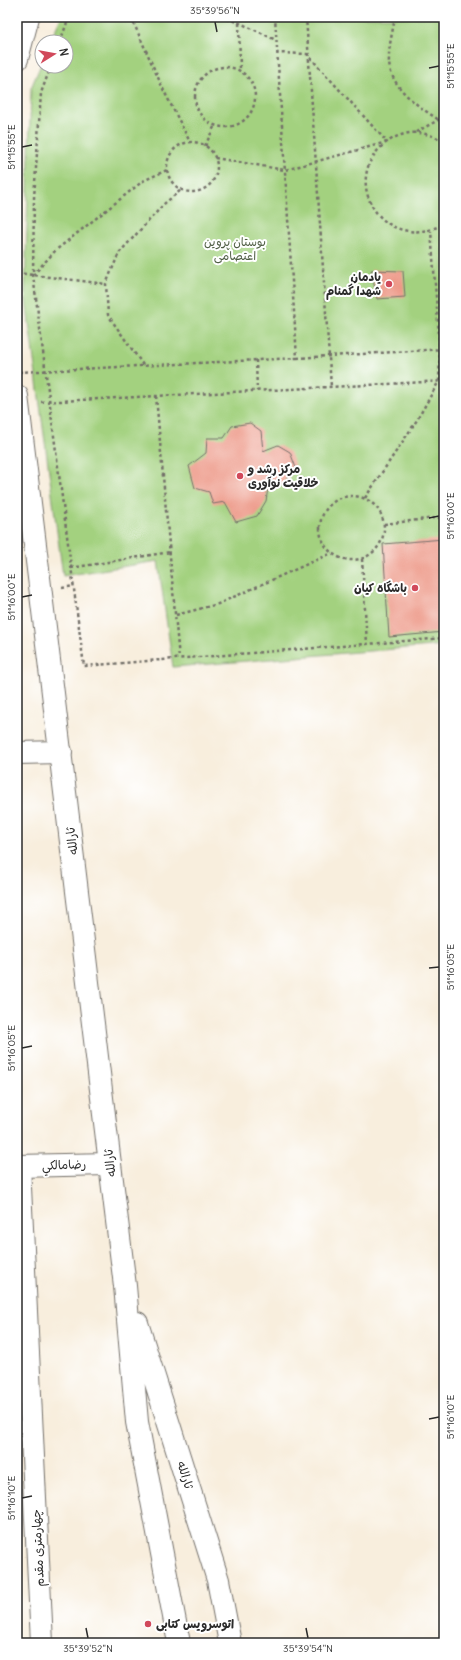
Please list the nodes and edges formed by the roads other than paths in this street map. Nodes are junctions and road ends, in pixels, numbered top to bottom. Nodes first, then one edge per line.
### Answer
1 (28, 17) edge
2 (17, 59) edge
3 (18, 401) edge
4 (22, 468) edge
5 (61, 752) junction
6 (17, 753) edge
7 (110, 1164) junction
8 (18, 1166) edge
9 (125, 1286) junction
10 (42, 1643) edge
11 (179, 1643) edge
12 (230, 1643) edge

1 - 2 main road
3 - 4 main road, ثارالله
4 - 5 main road, ثارالله
5 - 6 main road
5 - 7 main road, ثارالله
7 - 8 main road, رضامالكي
7 - 9 main road, ثارالله
8 - 10 main road, چهارمتری مقدم
9 - 11 main road, ثارالله
9 - 12 main road, ثارالله

